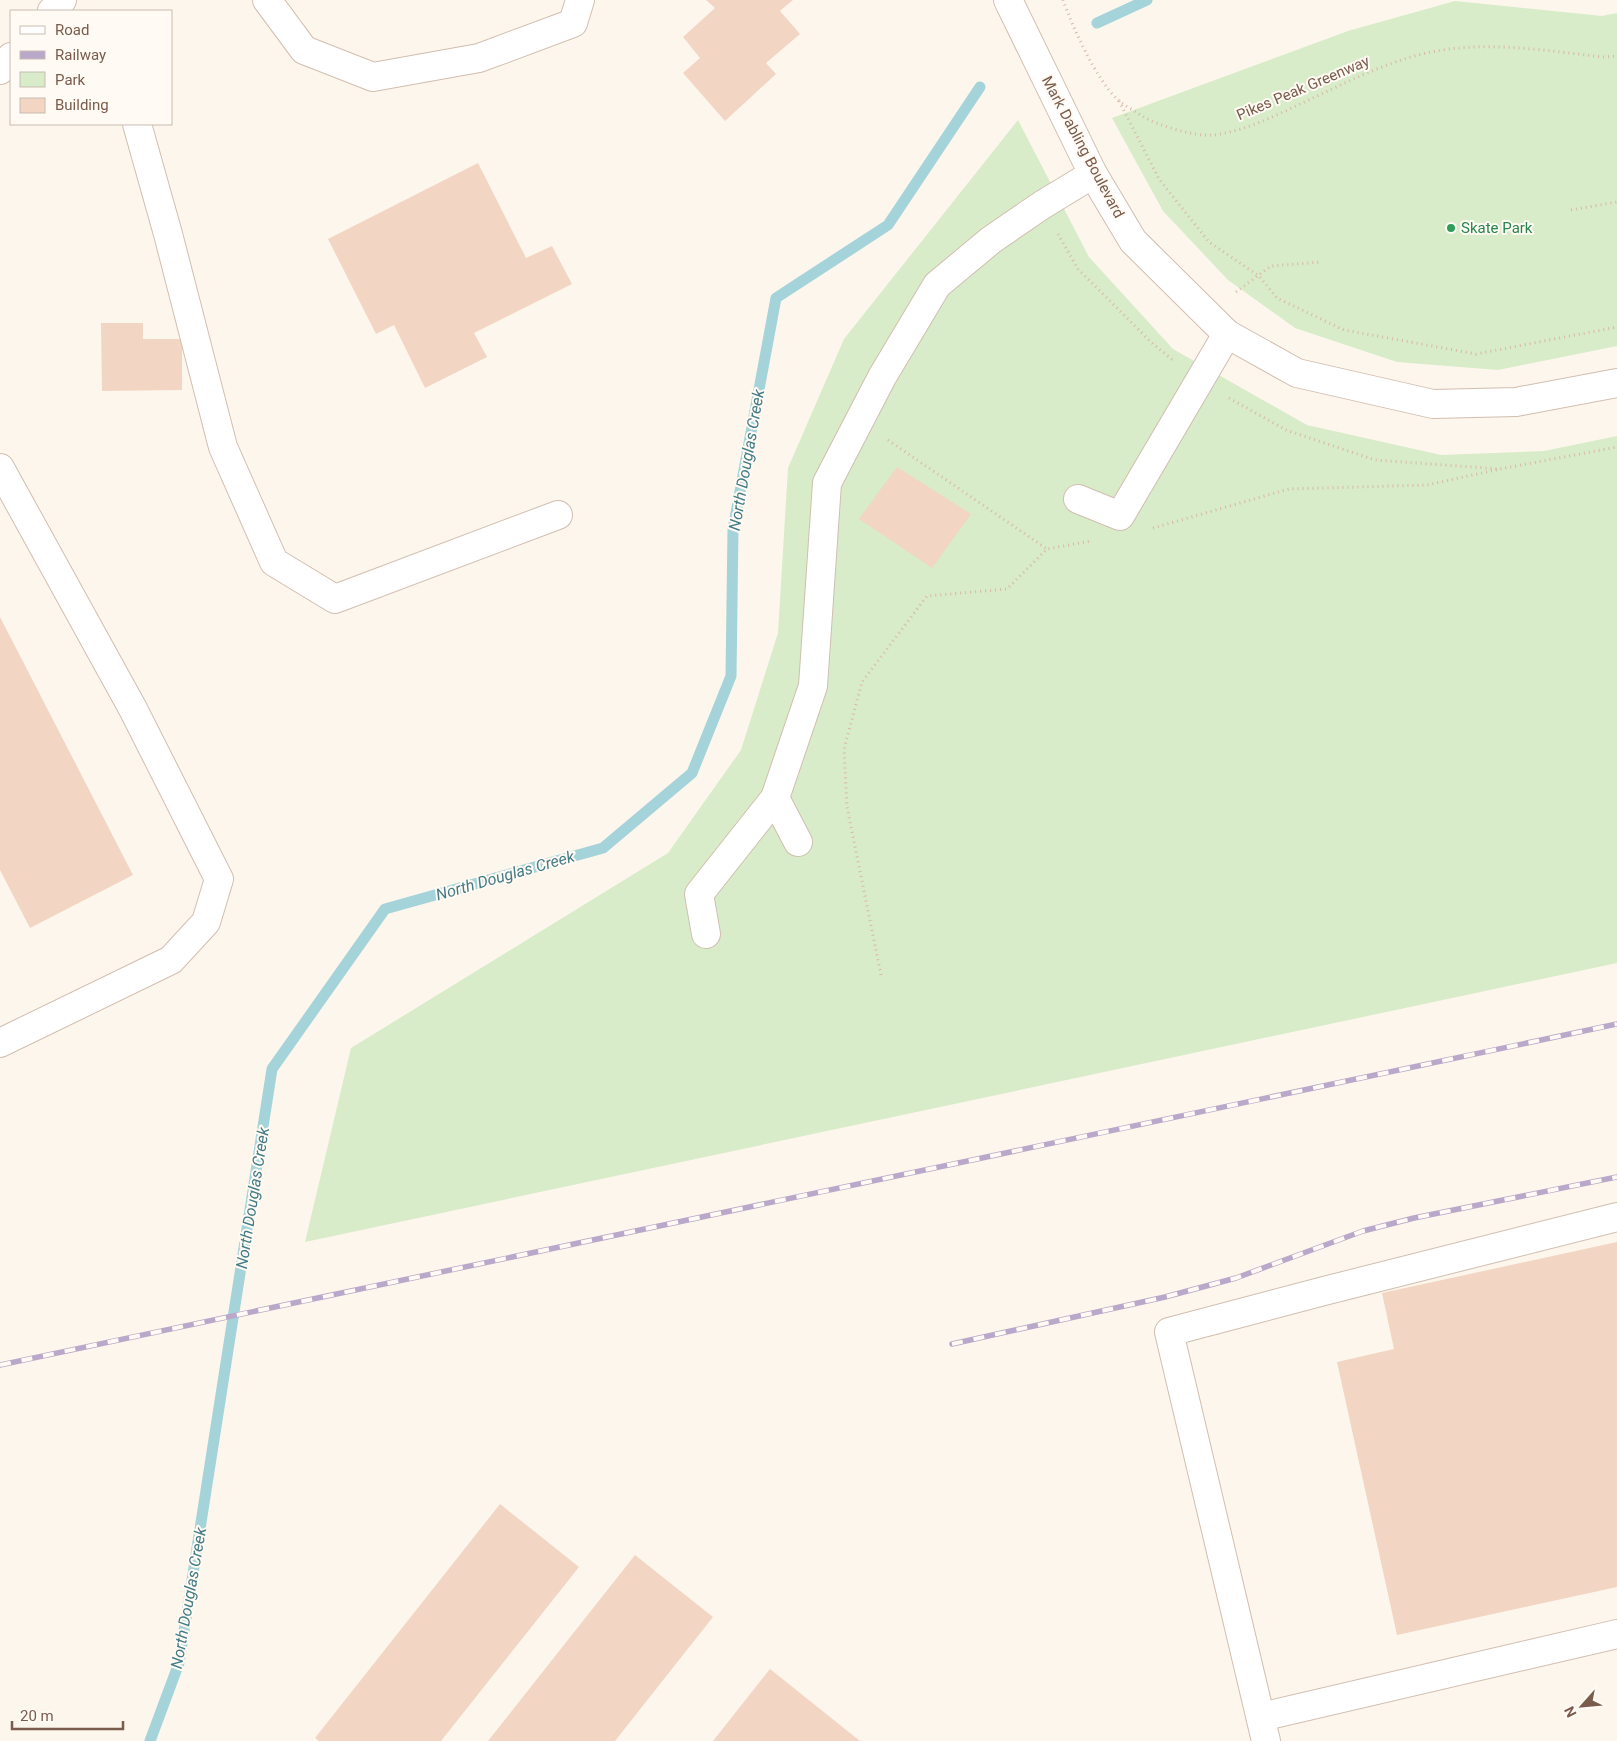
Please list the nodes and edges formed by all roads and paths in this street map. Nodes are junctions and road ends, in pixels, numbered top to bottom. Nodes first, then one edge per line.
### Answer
1 (62, 0) edge
2 (266, 0) edge
3 (580, 0) edge
4 (1008, 0) edge
5 (1063, 0) edge
6 (53, 10) edge
7 (1617, 56) edge
8 (10, 58) edge
9 (0, 70) edge
10 (1119, 101) junction
11 (137, 125) edge
12 (1093, 174) junction
13 (1617, 202) edge
14 (1571, 210) dead end
15 (1321, 262) dead end
16 (1259, 276) junction
17 (1236, 292) dead end
18 (1617, 327) edge
19 (1227, 334) junction
20 (1617, 383) edge
21 (888, 440) dead end
22 (0, 468) edge
23 (1500, 468) dead end
24 (1078, 499) dead end
25 (558, 515) dead end
26 (1151, 529) dead end
27 (1094, 541) dead end
28 (1047, 549) junction
29 (775, 798) junction
30 (798, 842) dead end
31 (706, 934) dead end
32 (881, 975) dead end
33 (0, 1044) edge
34 (1617, 1217) edge
35 (1617, 1634) edge
36 (1263, 1729) edge

1 - 6 street
2 - 3 street
4 - 12 street, Mark Dabling Boulevard
5 - 10 path, Pikes Peak Greenway
7 - 10 path, Pikes Peak Greenway
8 - 9 street
10 - 16 path
11 - 25 street
12 - 19 street, Mark Dabling Boulevard
12 - 29 street
13 - 14 path
15 - 16 path
16 - 17 path
16 - 18 path
19 - 20 street, Mark Dabling Boulevard
19 - 24 street
21 - 28 path
22 - 33 street
23 - 26 path
27 - 28 path
28 - 32 path
29 - 30 street
29 - 31 street
34 - 36 street
35 - 36 street

